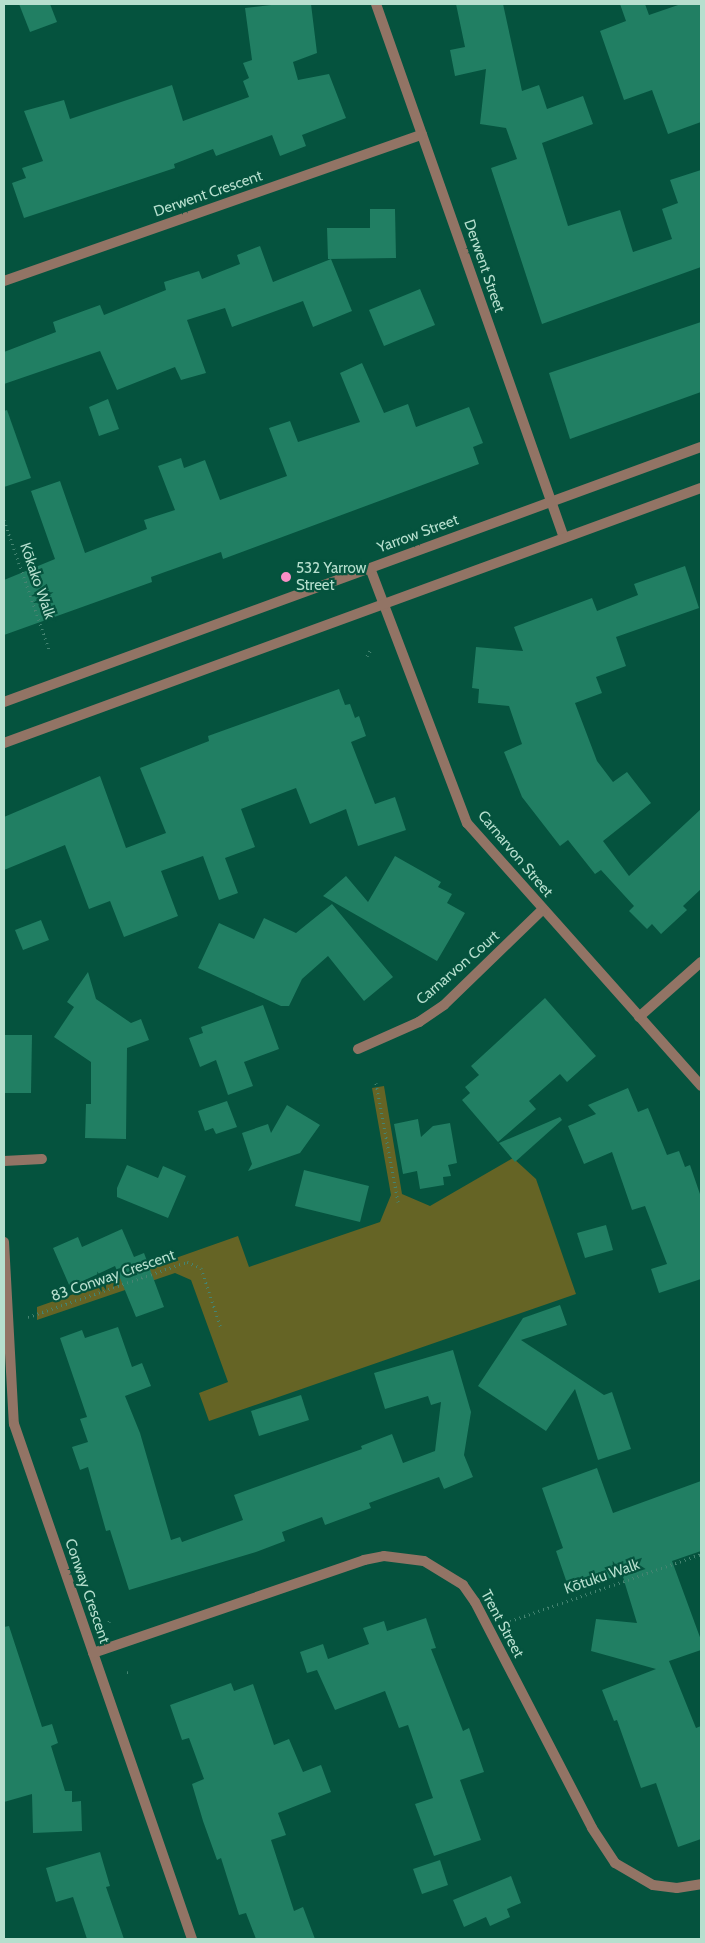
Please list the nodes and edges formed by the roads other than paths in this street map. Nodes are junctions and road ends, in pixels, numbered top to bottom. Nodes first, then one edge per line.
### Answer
1 (376, 4) edge
2 (422, 135) junction
3 (4, 280) edge
4 (701, 447) edge
5 (701, 488) edge
6 (552, 502) junction
7 (564, 538) junction
8 (370, 568) junction
9 (384, 605) junction
10 (4, 702) edge
11 (4, 743) edge
12 (542, 910) junction
13 (701, 962) edge
14 (639, 1017) junction
15 (358, 1049) dead end
16 (701, 1086) edge
17 (42, 1160) dead end
18 (4, 1161) edge
19 (4, 1242) edge
20 (9, 1426) edge
21 (93, 1653) junction
22 (701, 1884) edge
23 (192, 1939) edge

1 - 2 street, Derwent Street
2 - 3 street, Derwent Crescent
2 - 6 street, Derwent Street
4 - 6 street, Yarrow Street
5 - 7 street
6 - 7 street, Derwent Street
6 - 8 street, Yarrow Street
7 - 9 street
8 - 9 street, Carnarvon Street
8 - 10 street, Yarrow Street
9 - 11 street
9 - 12 street, Carnarvon Street
12 - 14 street, Carnarvon Street
12 - 15 street, Carnarvon Court
13 - 14 street
14 - 16 street, Carnarvon Street
17 - 18 street
19 - 20 street, Conway Crescent
20 - 21 street, Conway Crescent
21 - 22 street, Trent Street
21 - 23 street, Conway Crescent

